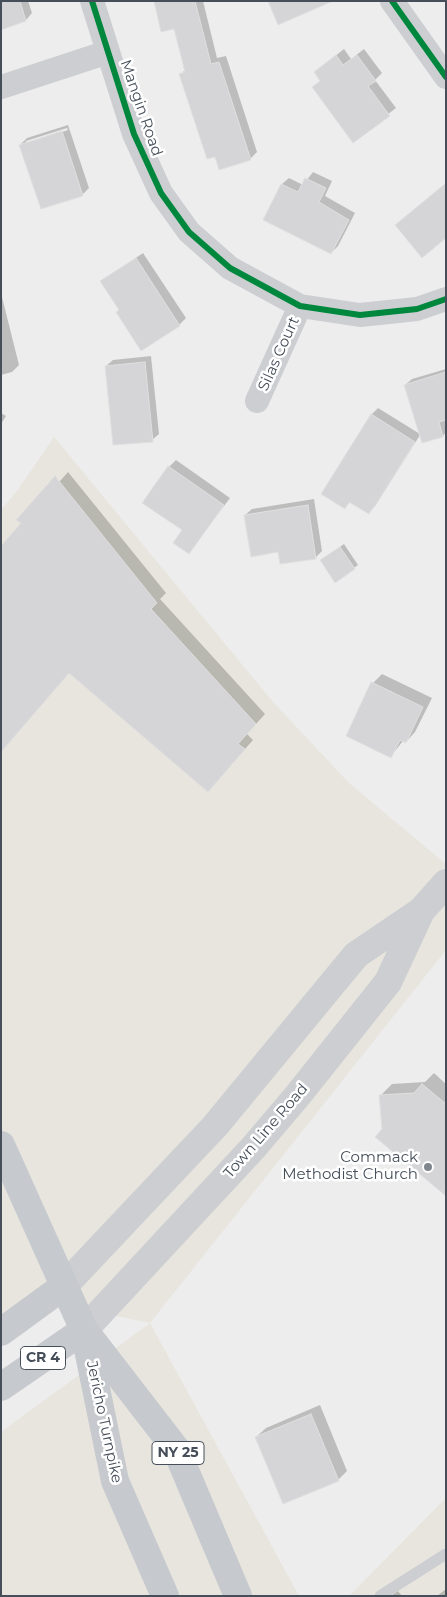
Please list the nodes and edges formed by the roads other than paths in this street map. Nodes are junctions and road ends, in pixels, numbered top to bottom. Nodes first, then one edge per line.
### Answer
1 (92, 1) edge
2 (392, 1) edge
3 (108, 52) junction
4 (446, 78) edge
5 (1, 87) edge
6 (446, 299) edge
7 (300, 306) junction
8 (257, 401) dead end
9 (446, 883) edge
10 (420, 911) junction
11 (1, 1145) edge
12 (64, 1286) junction
13 (84, 1330) junction
14 (1, 1332) edge
15 (1, 1387) edge
16 (446, 1554) edge
17 (165, 1596) edge
18 (238, 1596) edge
19 (380, 1596) edge

1 - 3 street, Mangin Road
2 - 4 street
3 - 5 street
3 - 7 street, Mangin Road
6 - 7 street, Mangin Road
7 - 8 street, Silas Court
9 - 10 main road, Town Line Road / CR 4
10 - 12 main road, Town Line Road / CR 4
10 - 13 main road, Town Line Road / CR 4
11 - 12 main road, Jericho Turnpike / NY 25
12 - 13 main road, Jericho Turnpike / NY 25
12 - 14 main road, CR 4
13 - 15 main road, CR 4
13 - 17 main road, Jericho Turnpike / NY 25
13 - 18 main road, Jericho Turnpike / NY 25
16 - 19 lane

